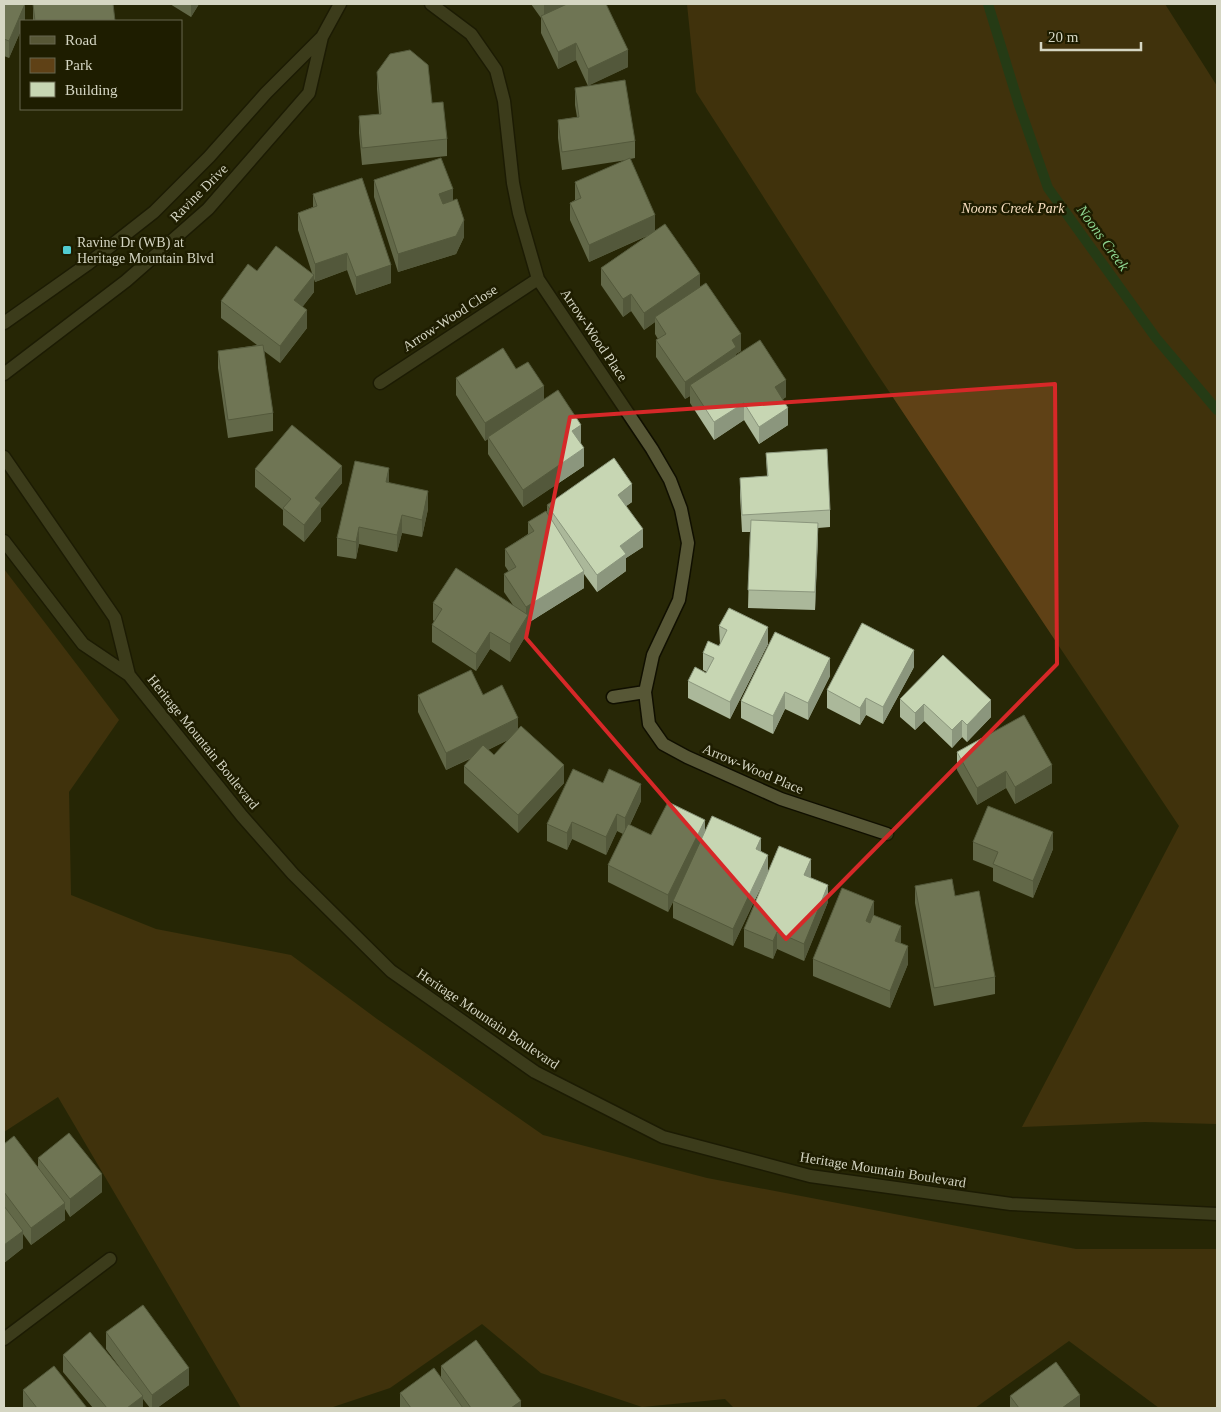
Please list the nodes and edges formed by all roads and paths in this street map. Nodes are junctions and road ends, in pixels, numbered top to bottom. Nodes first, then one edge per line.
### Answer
1 (340, 4) edge
2 (431, 4) edge
3 (322, 37) junction
4 (538, 279) junction
5 (4, 323) edge
6 (4, 374) edge
7 (380, 383) dead end
8 (4, 458) edge
9 (4, 542) edge
10 (129, 674) junction
11 (644, 692) junction
12 (613, 698) dead end
13 (887, 834) dead end
14 (1217, 1214) edge
15 (110, 1259) dead end
16 (4, 1339) edge

1 - 3 street, Ravine Drive
2 - 4 street, Arrow-Wood Place
3 - 5 street, Ravine Drive
3 - 6 street, Ravine Drive
4 - 7 street, Arrow-Wood Close
4 - 11 street, Arrow-Wood Place
8 - 10 street, Heritage Mountain Boulevard
9 - 10 street, Heritage Mountain Boulevard
10 - 14 street, Heritage Mountain Boulevard
11 - 12 street
11 - 13 street, Arrow-Wood Place
15 - 16 street

